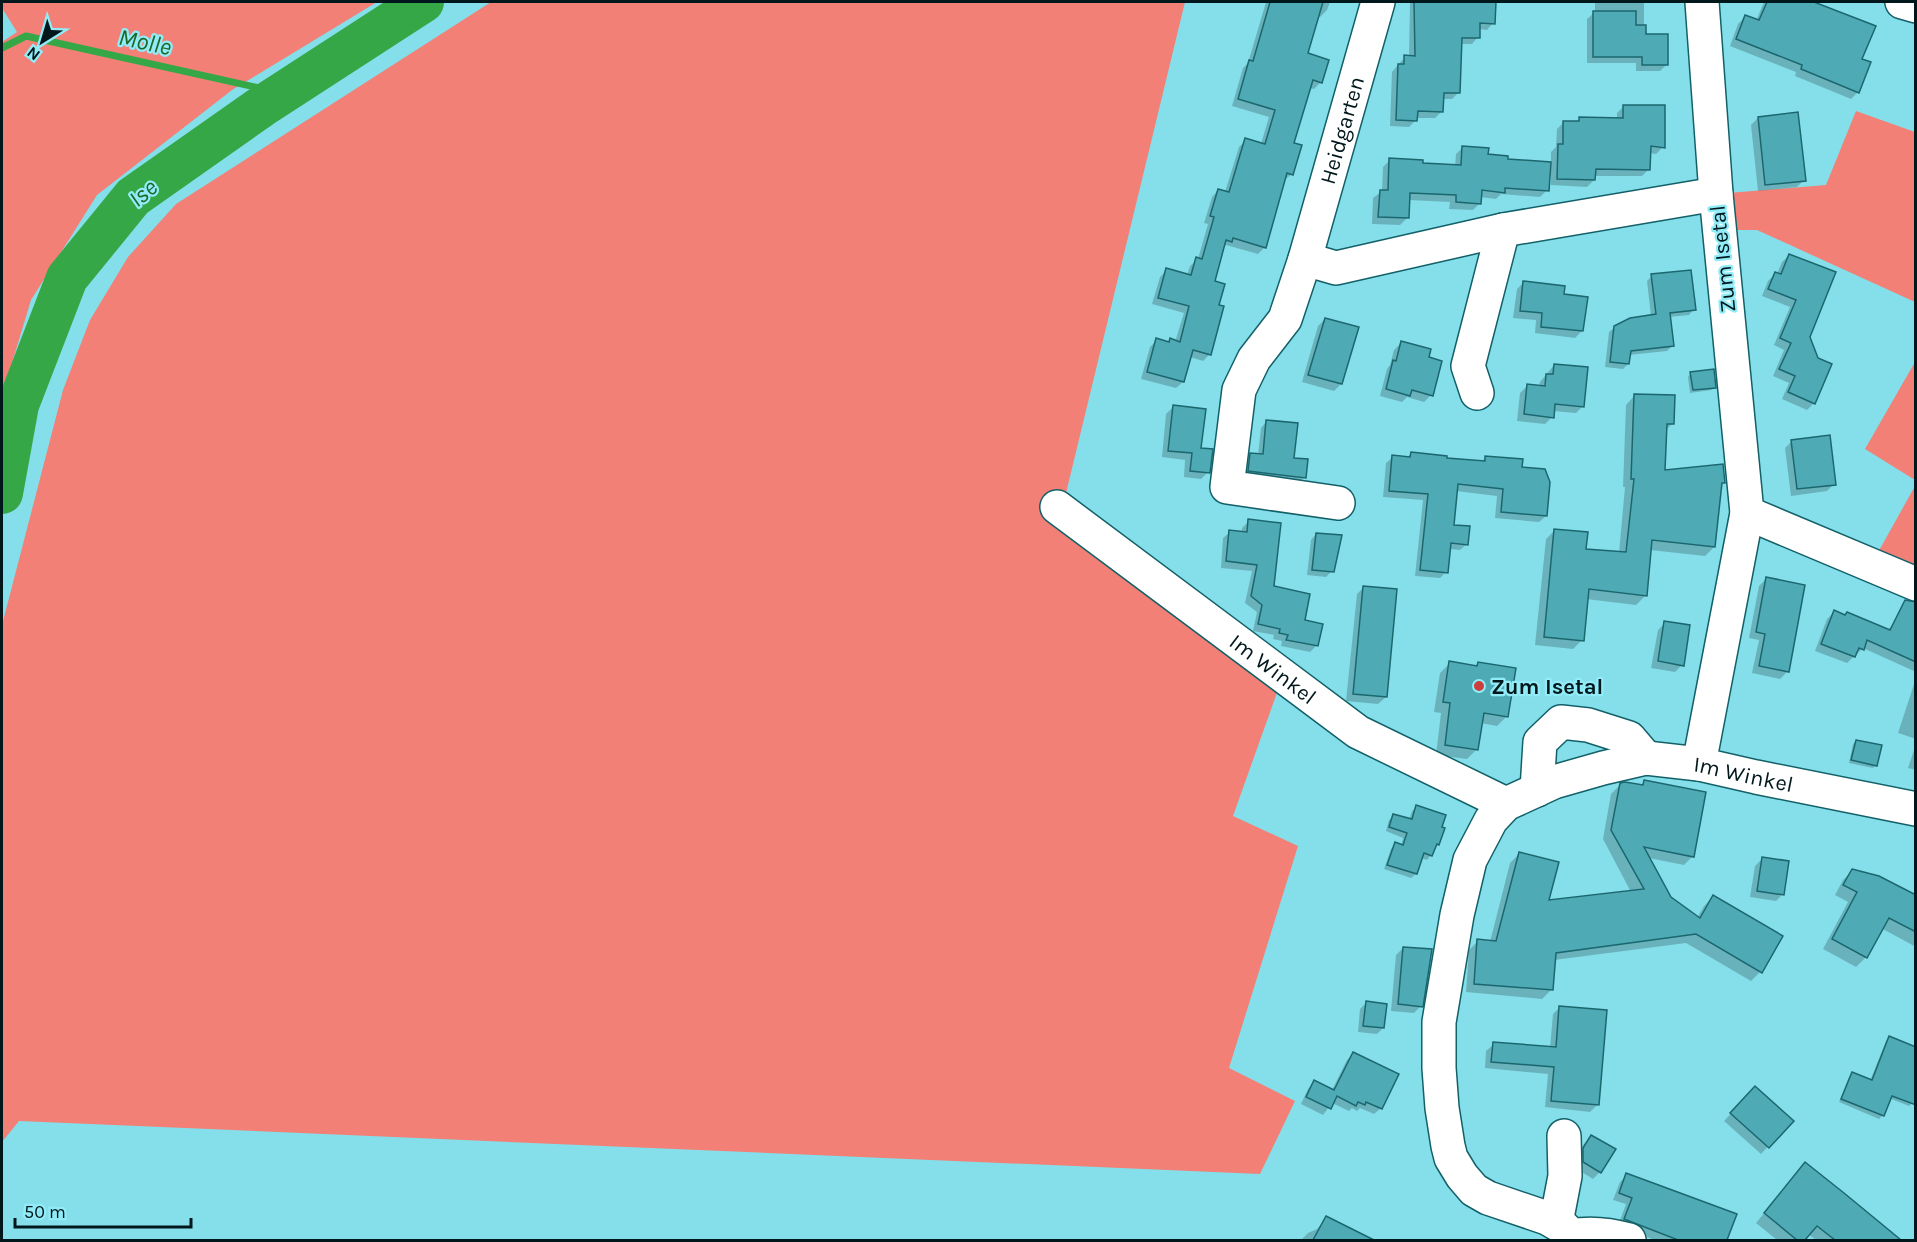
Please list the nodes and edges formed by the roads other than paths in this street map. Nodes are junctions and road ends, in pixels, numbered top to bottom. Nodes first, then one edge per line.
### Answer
1 (1378, 2) edge
2 (1702, 2) edge
3 (1902, 2) edge
4 (1916, 6) edge
5 (1716, 194) junction
6 (1503, 230) junction
7 (1305, 259) junction
8 (1477, 393) dead end
9 (1338, 503) dead end
10 (1057, 507) dead end
11 (1747, 513) junction
12 (1916, 584) edge
13 (1646, 758) junction
14 (1699, 764) junction
15 (1537, 790) junction
16 (1506, 804) junction
17 (1916, 809) edge
18 (1564, 1136) dead end
19 (1566, 1233) edge
20 (1629, 1240) edge

1 - 7 street, Heidgarten
2 - 5 street, Zum Isetal
3 - 4 street
5 - 6 street
5 - 11 street, Zum Isetal
6 - 7 street
6 - 8 street
7 - 9 street, Heidgarten
10 - 16 street, Im Winkel
11 - 12 street
11 - 14 street, Zum Isetal
13 - 14 street, Im Winkel
13 - 15 street, Im Winkel
13 - 15 street
14 - 17 street, Im Winkel
15 - 16 street, Im Winkel
16 - 19 street, Im Winkel
18 - 19 street
19 - 20 street

